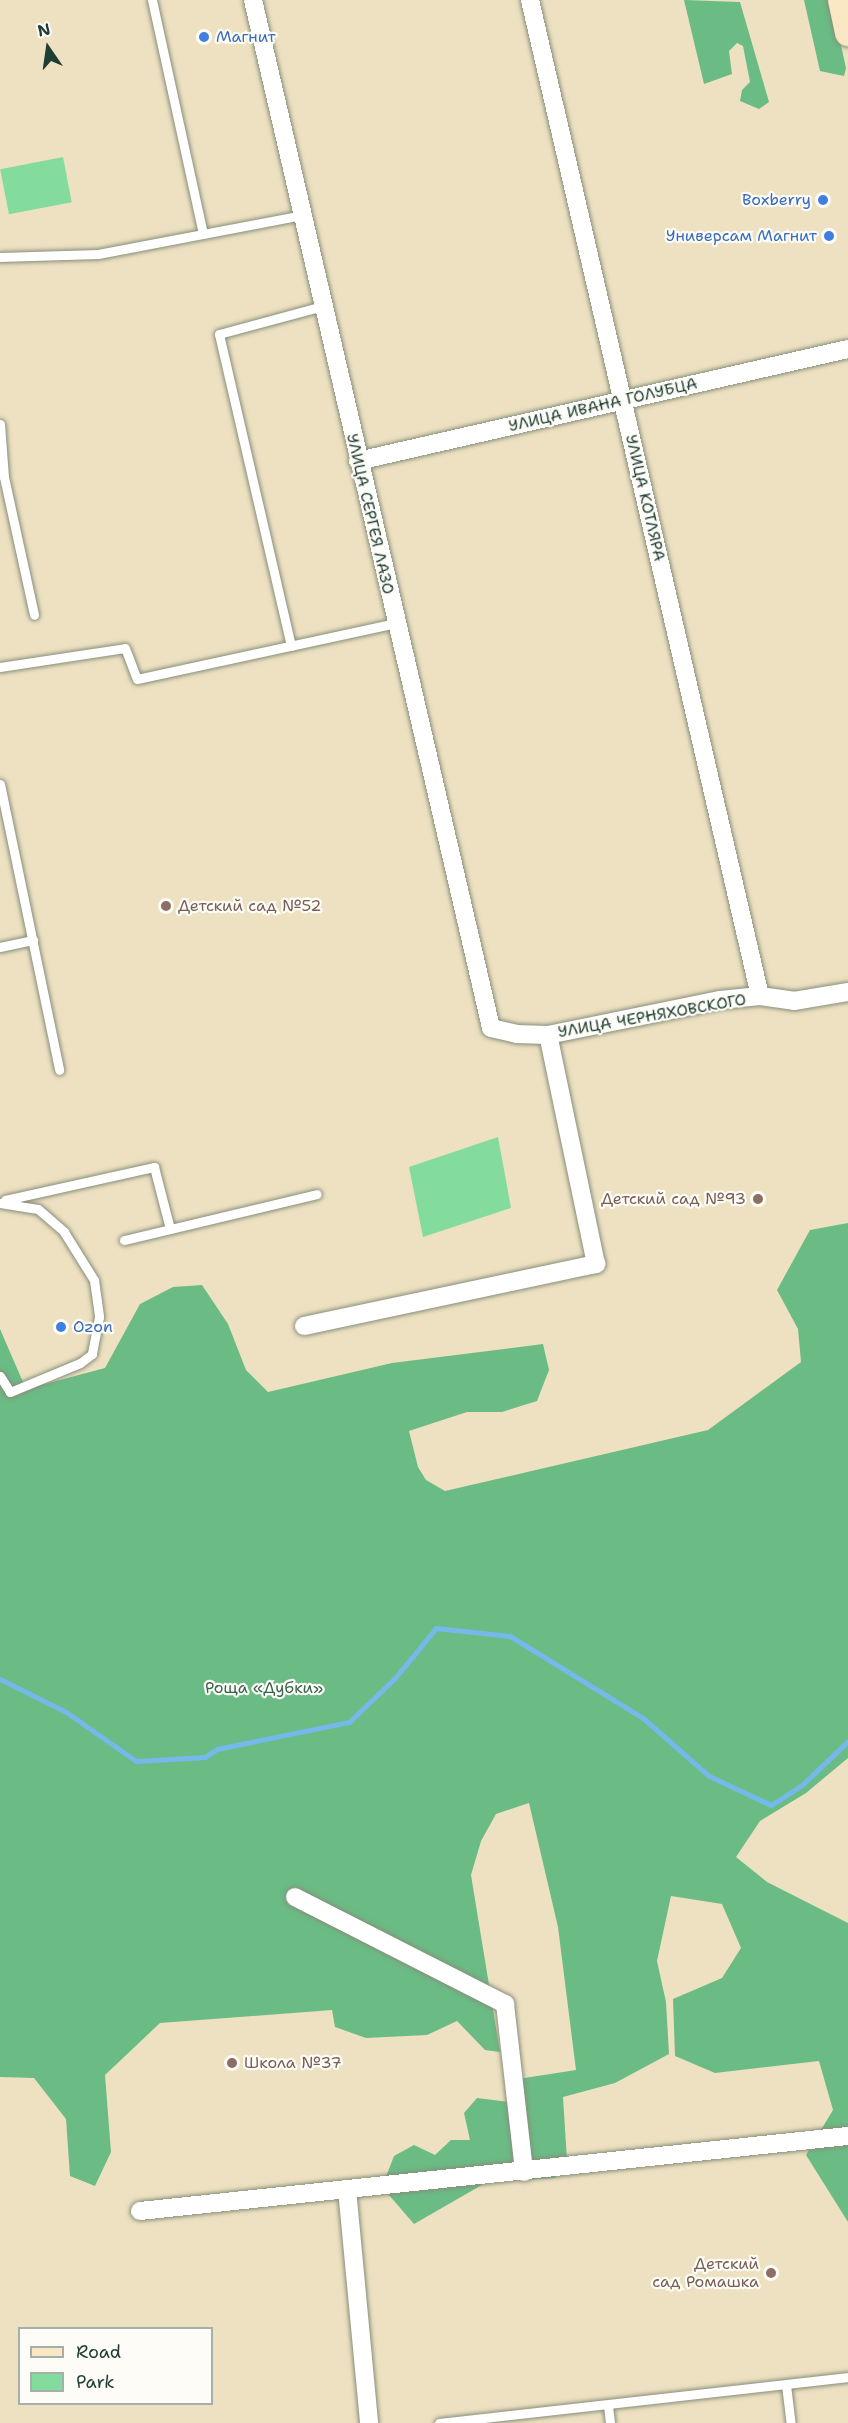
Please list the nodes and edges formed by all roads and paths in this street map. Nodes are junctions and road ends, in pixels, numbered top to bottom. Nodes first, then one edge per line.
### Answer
1 (152, 0) edge
2 (253, 0) edge
3 (530, 0) edge
4 (841, 0) edge
5 (848, 33) edge
6 (303, 215) junction
7 (203, 234) junction
8 (0, 257) edge
9 (323, 306) junction
10 (848, 349) edge
11 (623, 400) junction
12 (0, 424) edge
13 (358, 461) junction
14 (34, 615) dead end
15 (396, 623) junction
16 (291, 646) junction
17 (0, 667) edge
18 (0, 784) edge
19 (33, 940) junction
20 (0, 947) edge
21 (848, 992) edge
22 (760, 996) junction
23 (491, 1028) joint
24 (548, 1035) junction
25 (59, 1070) dead end
26 (317, 1194) dead end
27 (0, 1202) edge
28 (170, 1229) junction
29 (124, 1240) dead end
30 (304, 1326) dead end
31 (0, 1376) edge
32 (295, 1897) dead end
33 (848, 2136) edge
34 (525, 2172) junction
35 (347, 2189) junction
36 (140, 2211) dead end
37 (848, 2377) edge
38 (786, 2385) junction
39 (608, 2406) junction
40 (369, 2423) edge
41 (439, 2423) edge
42 (610, 2423) edge
43 (791, 2423) edge

1 - 7 lane
2 - 6 street, УЛИЦА СЕРГЕЯ ЛАЗО
3 - 11 street, УЛИЦА КОТЛЯРА
4 - 5 main road
6 - 7 lane
6 - 9 street, УЛИЦА СЕРГЕЯ ЛАЗО
7 - 8 lane
9 - 13 street, УЛИЦА СЕРГЕЯ ЛАЗО
9 - 16 lane
10 - 11 street, УЛИЦА ИВАНА ГОЛУБЦА
11 - 13 street, УЛИЦА ИВАНА ГОЛУБЦА
11 - 22 street, УЛИЦА КОТЛЯРА
12 - 14 lane
13 - 15 street, УЛИЦА СЕРГЕЯ ЛАЗО
15 - 16 lane
15 - 23 street, УЛИЦА СЕРГЕЯ ЛАЗО
16 - 17 lane
18 - 19 lane
19 - 20 lane
19 - 25 lane
21 - 22 street, УЛИЦА ЧЕРНЯХОВСКОГО
22 - 24 street, УЛИЦА ЧЕРНЯХОВСКОГО
23 - 24 street, УЛИЦА ЧЕРНЯХОВСКОГО
24 - 30 street
26 - 28 lane
27 - 28 lane
27 - 31 lane
28 - 29 lane
32 - 34 street
33 - 34 street
34 - 35 street
35 - 36 street
35 - 40 street
37 - 38 lane
38 - 39 lane
38 - 43 lane
39 - 41 lane
39 - 42 lane

